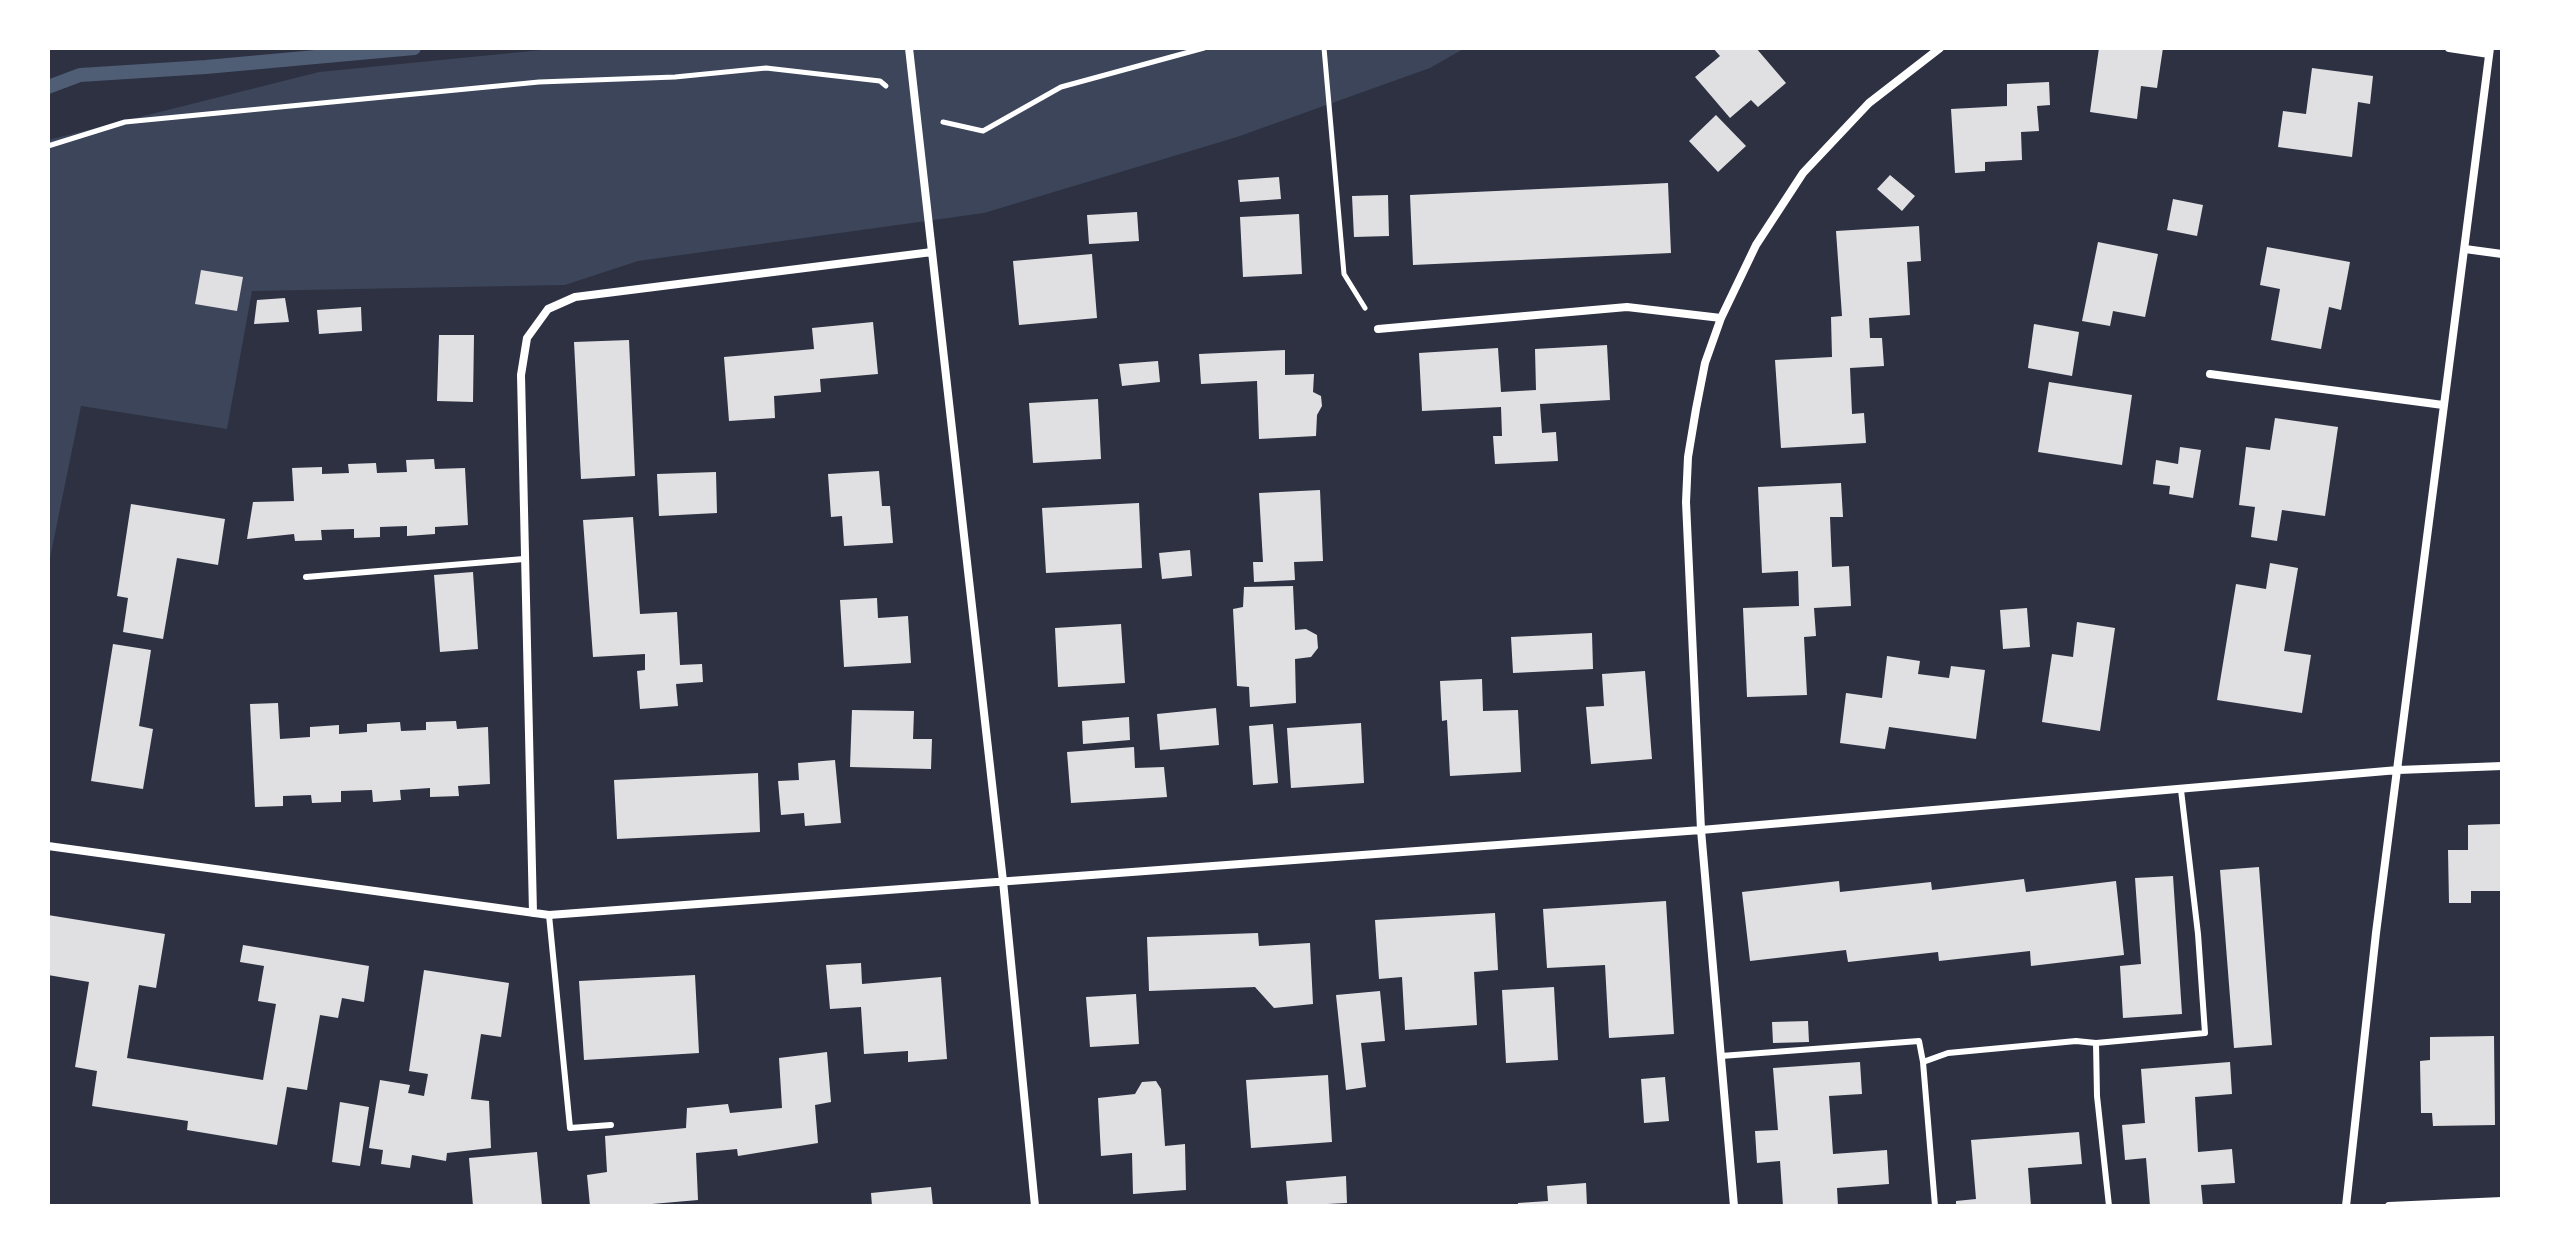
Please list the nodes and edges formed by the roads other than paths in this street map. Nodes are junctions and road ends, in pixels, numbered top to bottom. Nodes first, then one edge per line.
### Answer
1 (909, 48) edge
2 (1940, 48) edge
3 (2449, 48) edge
4 (2489, 51) edge
5 (2465, 249) junction
6 (932, 252) junction
7 (2502, 254) edge
8 (1721, 318) junction
9 (1378, 329) road end
10 (2210, 374) dead end
11 (2443, 405) junction
12 (524, 559) junction
13 (306, 577) dead end
14 (2502, 766) edge
15 (2398, 770) junction
16 (2181, 790) junction
17 (1701, 830) junction
18 (48, 846) edge
19 (1003, 881) junction
20 (533, 913) junction
21 (549, 915) junction
22 (2096, 1043) junction
23 (1721, 1056) junction
24 (1923, 1062) junction
25 (611, 1125) dead end
26 (2502, 1201) edge
27 (1035, 1206) edge
28 (1734, 1206) edge
29 (1935, 1206) edge
30 (2109, 1206) edge
31 (2346, 1206) edge
32 (2389, 1206) edge

1 - 6 street
2 - 8 street
3 - 4 street
4 - 5 street
5 - 7 street
5 - 11 street
6 - 12 street
6 - 19 street
8 - 9 street
8 - 17 street
10 - 11 street
11 - 15 street
12 - 13 lane
12 - 20 street
14 - 15 street
15 - 16 street
15 - 31 street
16 - 17 street
16 - 22 lane
17 - 19 street
17 - 23 street
18 - 20 street
19 - 21 street
19 - 27 street
20 - 21 street
21 - 25 lane
22 - 24 lane
22 - 30 lane
23 - 24 lane
23 - 28 street
24 - 29 lane
26 - 32 street

